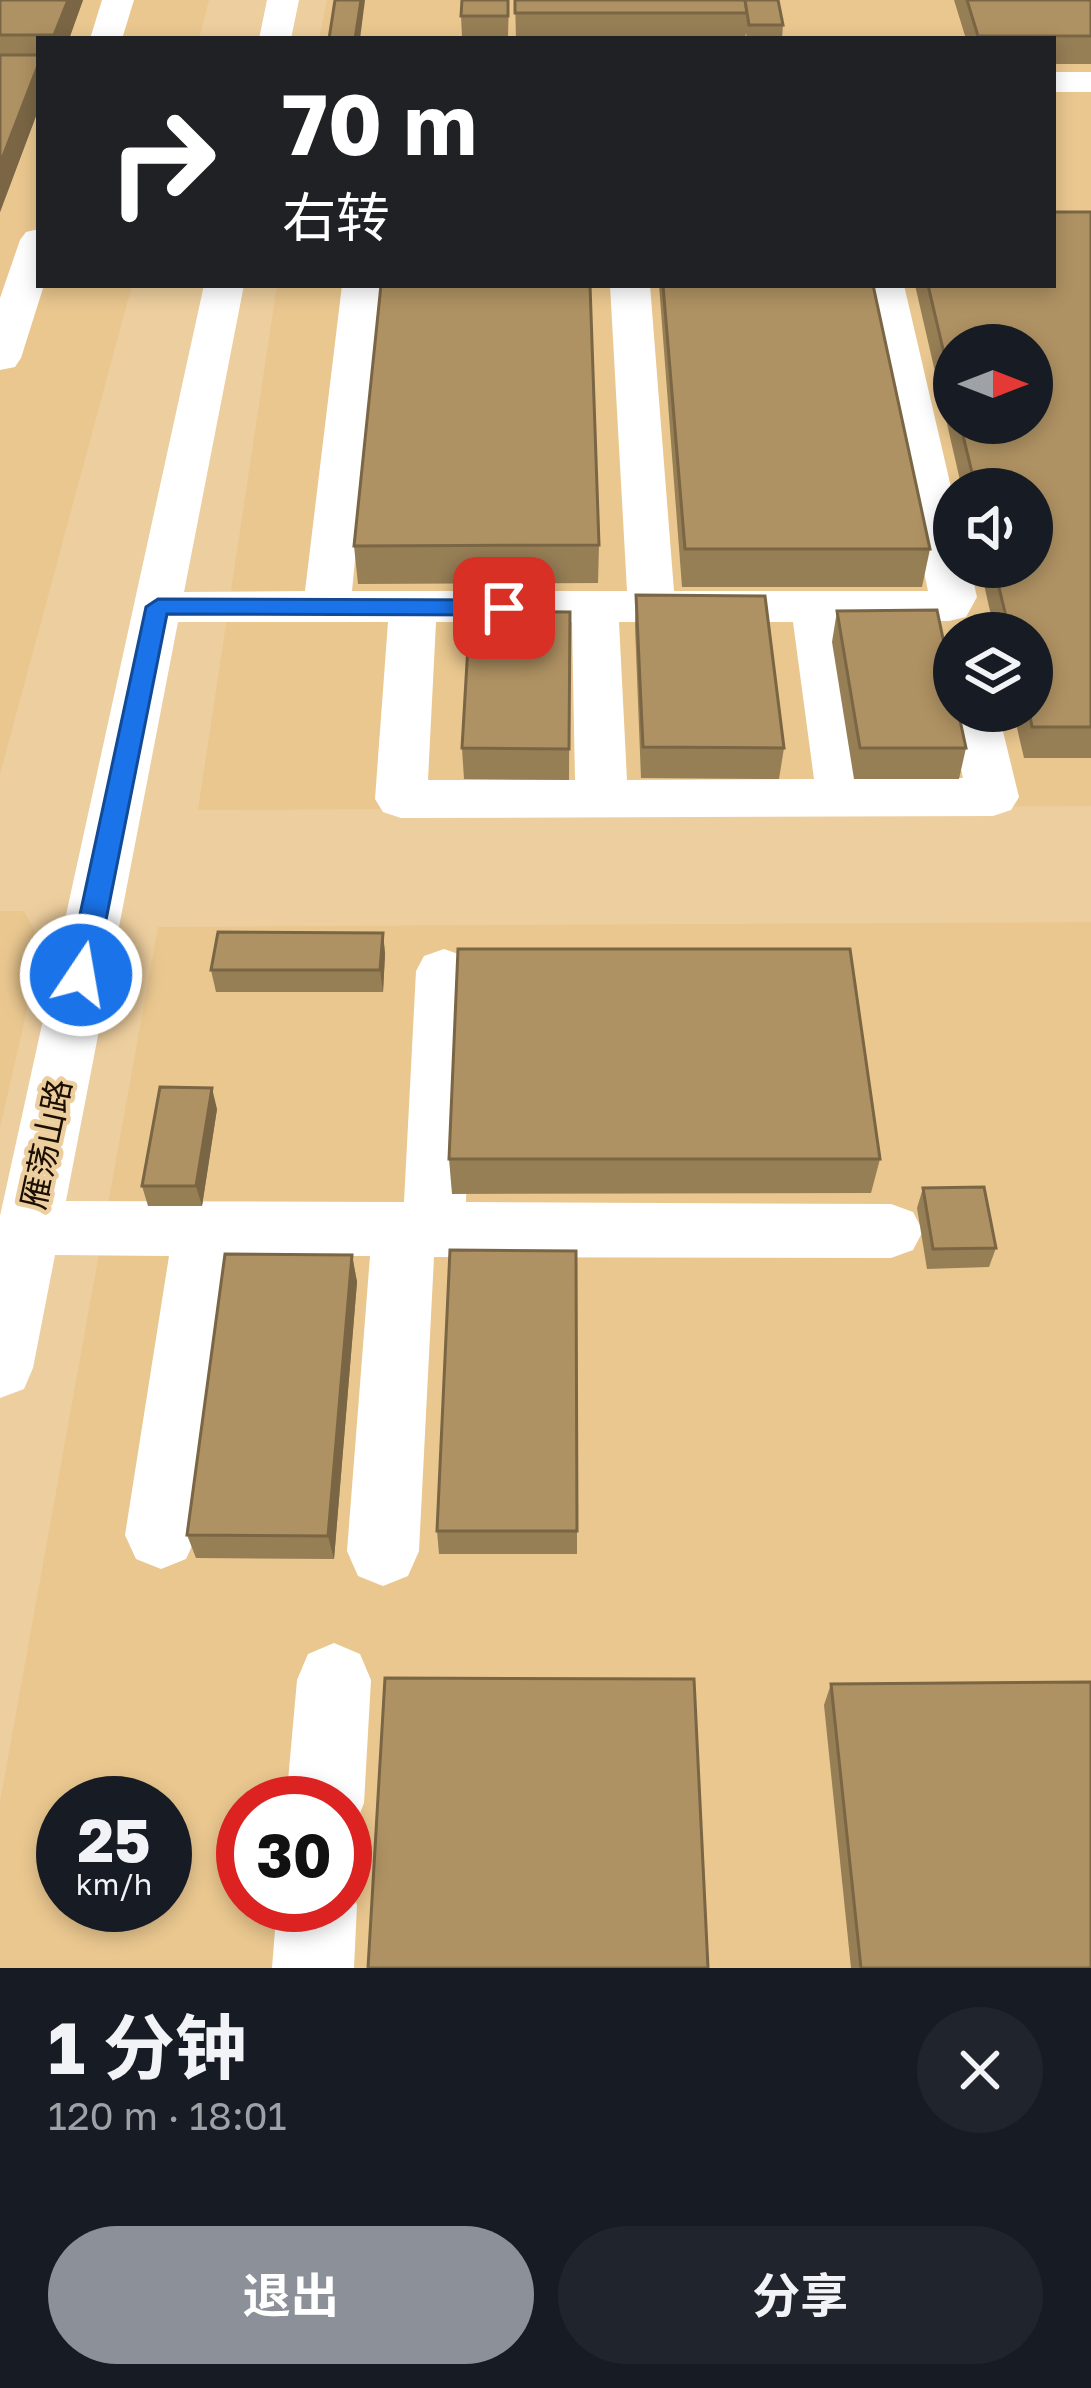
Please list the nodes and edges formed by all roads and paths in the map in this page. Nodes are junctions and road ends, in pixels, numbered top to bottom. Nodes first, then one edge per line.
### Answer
1 (118, 0) edge
2 (283, 0) edge
3 (107, 36) edge
4 (276, 36) edge
5 (1056, 82) edge
6 (1091, 82) edge
7 (24, 254) edge
8 (223, 288) edge
9 (362, 288) edge
10 (630, 288) edge
11 (885, 288) edge
12 (0, 358) edge
13 (158, 607) junction
14 (327, 607) junction
15 (413, 608) junction
16 (595, 608) junction
17 (652, 608) junction
18 (814, 608) junction
19 (952, 612) edge
20 (933, 618) edge
21 (978, 732) edge
22 (842, 797) junction
23 (602, 799) junction
24 (443, 971) dead end
25 (29, 1228) junction
26 (205, 1228) junction
27 (419, 1229) junction
28 (891, 1231) dead end
29 (0, 1368) edge
30 (161, 1535) dead end
31 (382, 1551) dead end
32 (334, 1680) dead end
33 (327, 1776) edge
34 (315, 1932) edge
35 (313, 1968) edge

1 - 3 street
2 - 4 street
5 - 6 street
7 - 12 street
8 - 13 street, 雁荡山路
9 - 14 street
10 - 17 street
11 - 19 street
13 - 14 street
13 - 25 street, 雁荡山路
14 - 15 street
15 - 16 street
15 - 23 street
16 - 17 street
16 - 23 street
17 - 18 street
18 - 20 street
18 - 22 street
21 - 22 street
22 - 23 street
24 - 27 street
25 - 26 street
25 - 29 street, 雁荡山路
26 - 27 street
26 - 30 street
27 - 28 street
27 - 31 street
32 - 33 street
34 - 35 street

